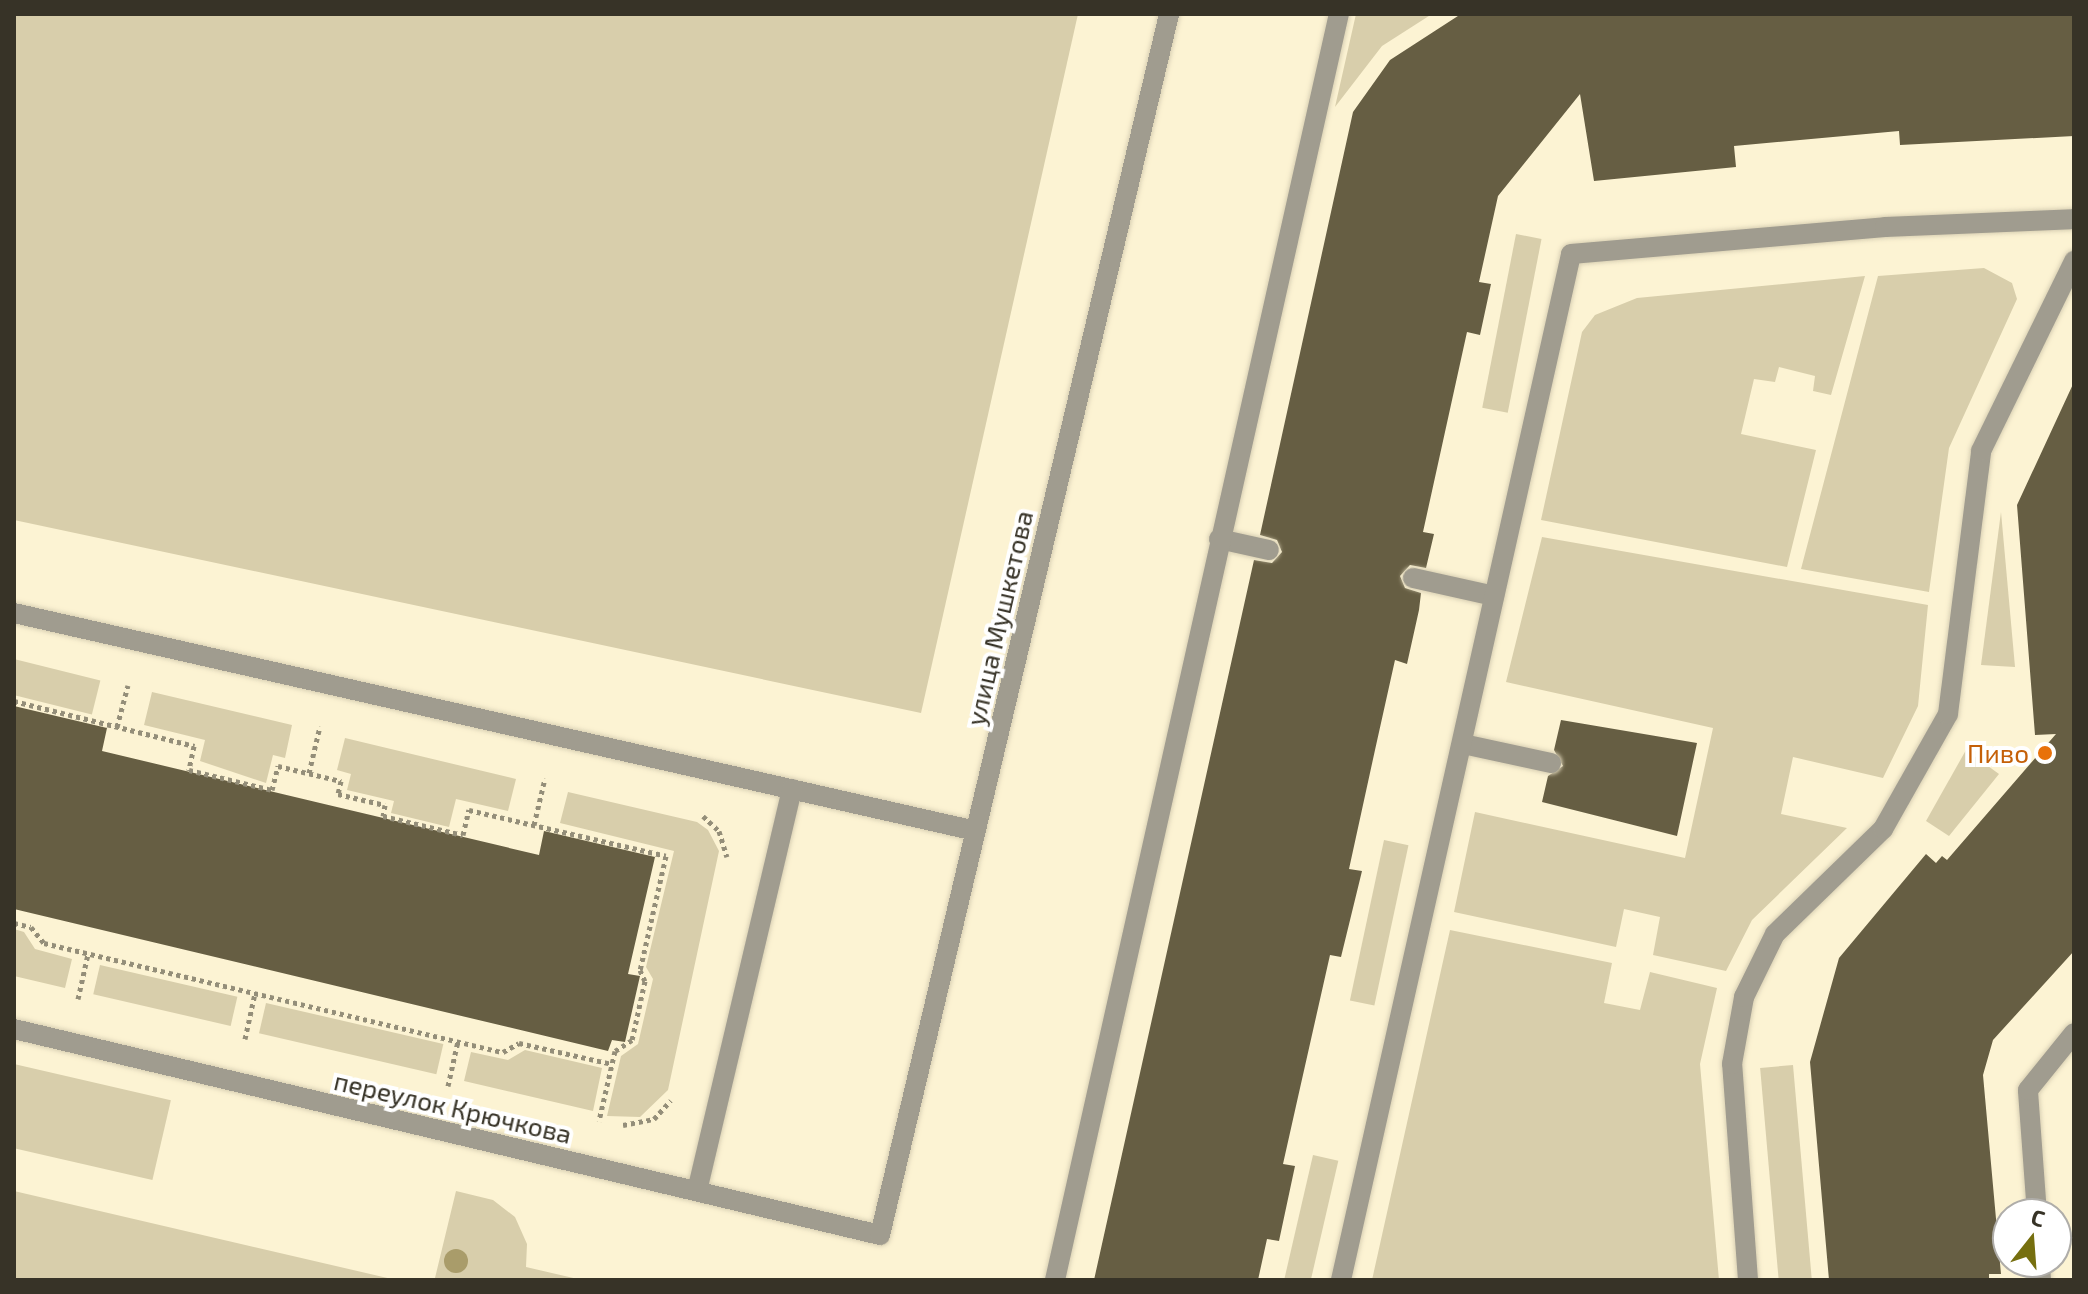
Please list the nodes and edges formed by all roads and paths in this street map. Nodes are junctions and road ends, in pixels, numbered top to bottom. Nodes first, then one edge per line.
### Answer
1 (1169, 14) edge
2 (1339, 14) edge
3 (2074, 219) edge
4 (2074, 261) edge
5 (1219, 539) junction
6 (1269, 550) dead end
7 (1413, 578) dead end
8 (1494, 596) junction
9 (14, 613) edge
10 (115, 676) dead end
11 (129, 680) junction
12 (144, 683) dead end
13 (14, 701) edge
14 (305, 721) dead end
15 (320, 725) junction
16 (117, 727) junction
17 (335, 728) dead end
18 (1463, 744) junction
19 (1551, 763) dead end
20 (309, 773) junction
21 (530, 773) dead end
22 (545, 777) junction
23 (560, 780) dead end
24 (792, 789) junction
25 (697, 813) dead end
26 (534, 825) junction
27 (976, 831) junction
28 (727, 866) dead end
29 (14, 923) edge
30 (88, 954) junction
31 (255, 993) junction
32 (65, 996) dead end
33 (78, 999) junction
34 (93, 1002) dead end
35 (14, 1029) edge
36 (2074, 1033) edge
37 (230, 1035) dead end
38 (245, 1039) junction
39 (458, 1041) junction
40 (259, 1042) dead end
41 (612, 1064) junction
42 (433, 1083) dead end
43 (448, 1086) junction
44 (463, 1089) dead end
45 (675, 1094) dead end
46 (583, 1117) dead end
47 (599, 1121) junction
48 (697, 1191) junction
49 (2036, 1198) edge
50 (880, 1235) joint
51 (1055, 1280) edge
52 (1341, 1280) edge
53 (1748, 1280) edge

1 - 27 street, улица Мушкетова
2 - 5 street
3 - 8 street
4 - 53 street
5 - 6 street
5 - 51 street
7 - 8 street
8 - 18 street
9 - 24 street
10 - 11 path
11 - 12 path
11 - 16 path
13 - 16 path
14 - 15 path
15 - 17 path
15 - 20 path
16 - 20 path
18 - 19 street
18 - 52 street
20 - 26 path
21 - 22 path
22 - 23 path
22 - 26 path
24 - 27 street
24 - 48 street
25 - 28 path
26 - 41 path
27 - 50 street, улица Мушкетова
29 - 30 path
30 - 31 path
30 - 33 path
31 - 38 path
31 - 39 path
32 - 33 path
33 - 34 path
35 - 48 street, переулок Крючкова
36 - 49 street
37 - 38 path
38 - 40 path
39 - 41 path
39 - 43 path
41 - 47 path
42 - 43 path
43 - 44 path
45 - 47 path
46 - 47 path
48 - 50 street, переулок Крючкова

